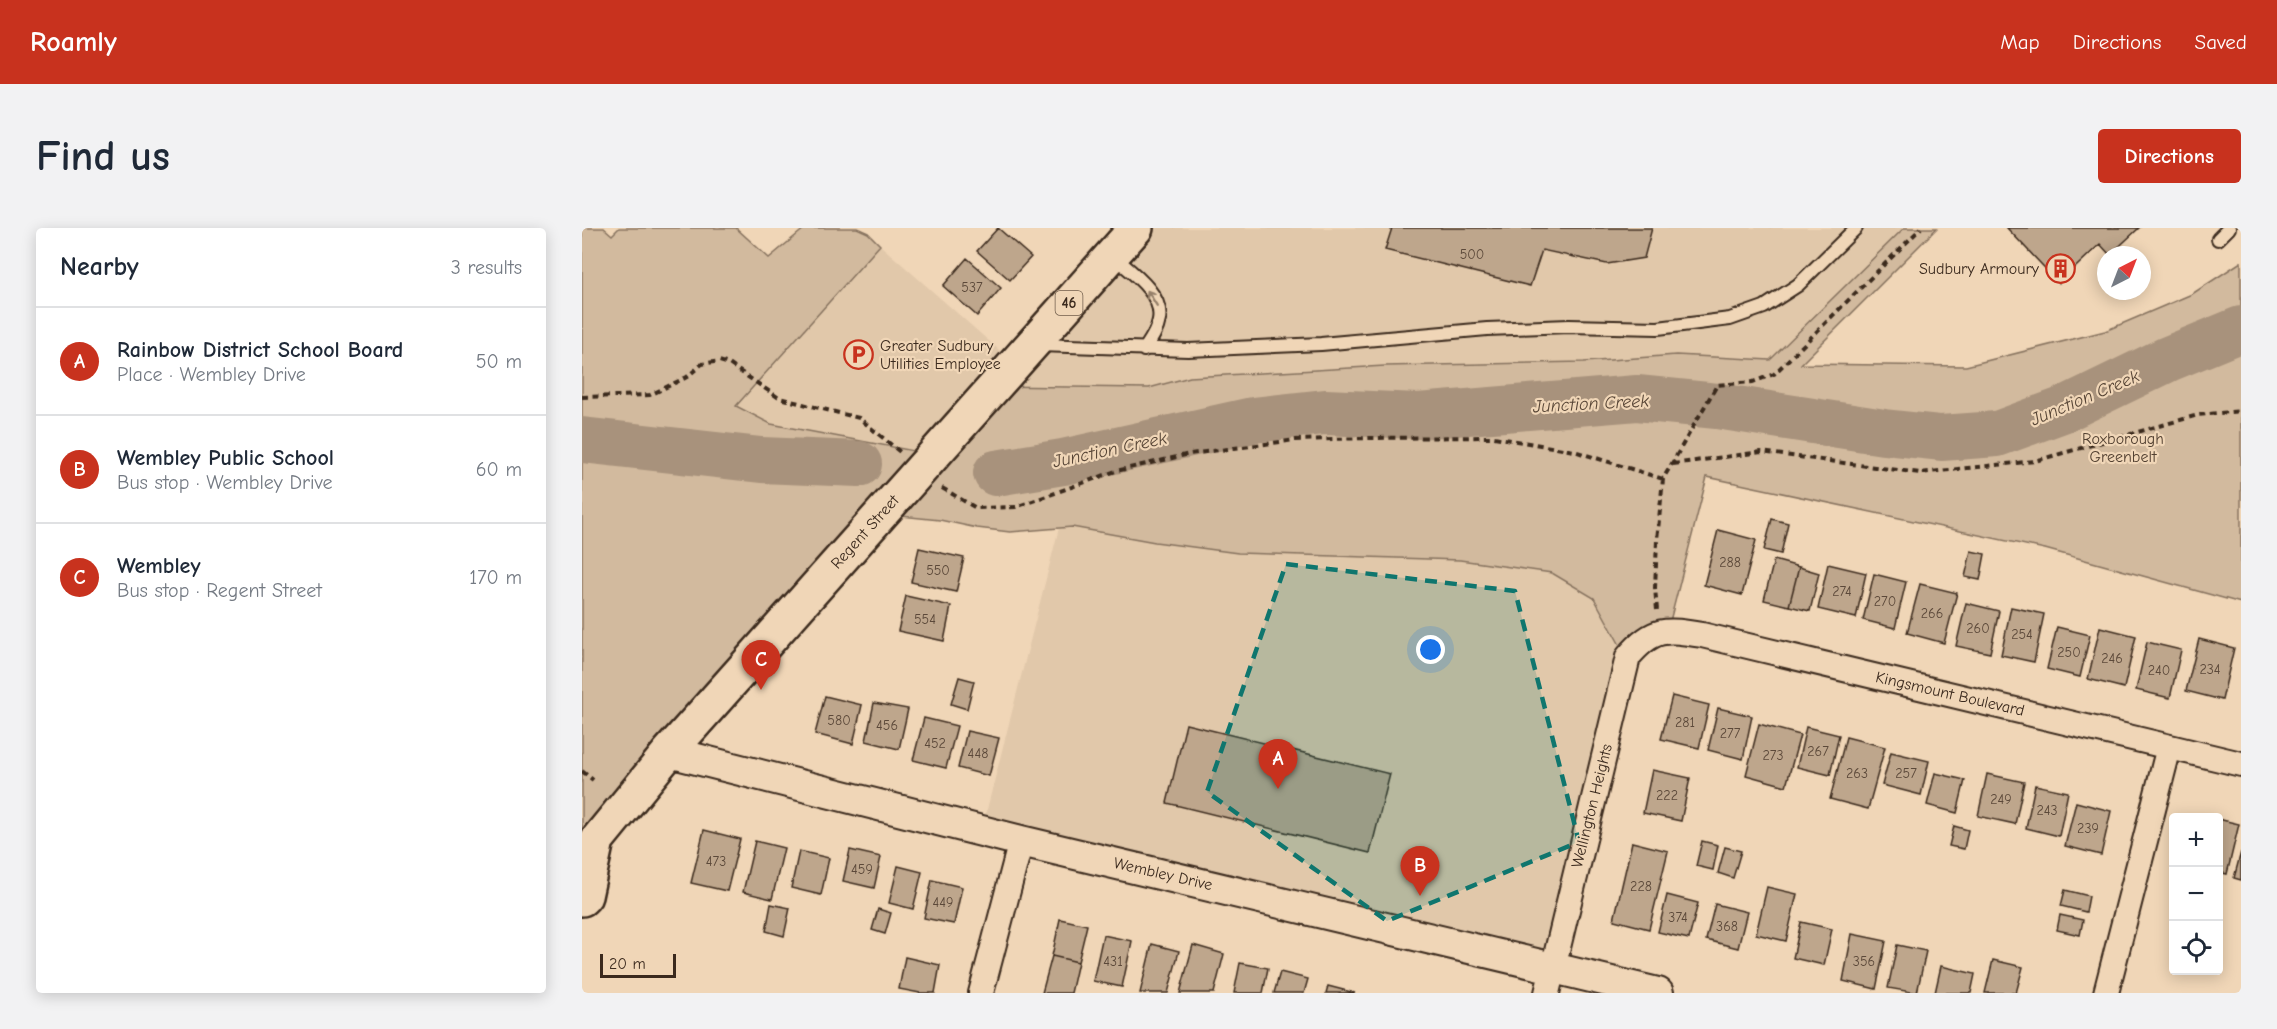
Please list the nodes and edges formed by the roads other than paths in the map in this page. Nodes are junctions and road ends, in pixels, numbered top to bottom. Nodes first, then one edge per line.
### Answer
1 (1136, 228) edge
2 (1856, 228) edge
3 (2229, 228) edge
4 (2218, 239) dead end
5 (1112, 255) junction
6 (1032, 345) junction
7 (1144, 350) junction
8 (1659, 633) joint
9 (2169, 747) junction
10 (669, 752) junction
11 (2241, 764) edge
12 (1021, 841) junction
13 (590, 842) edge
14 (582, 899) edge
15 (1550, 980) edge
16 (981, 993) edge
17 (1658, 993) edge
18 (2106, 993) edge

1 - 5 main road, Regent Street / 46
2 - 7 lane
3 - 4 lane
5 - 6 main road, Regent Street / 46
7 -> 5 lane
6 - 7 lane
6 - 10 main road, Regent Street / 46
8 - 9 street, Kingsmount Boulevard
8 - 15 street, Wellington Heights
9 - 11 street, Kingsmount Boulevard
9 - 18 street
10 - 12 street, Wembley Drive
10 - 13 main road, Regent Street / 46
12 - 15 street, Wembley Drive
12 - 16 street
13 - 14 main road, Regent Street / 46
15 - 17 street, Wembley Drive

